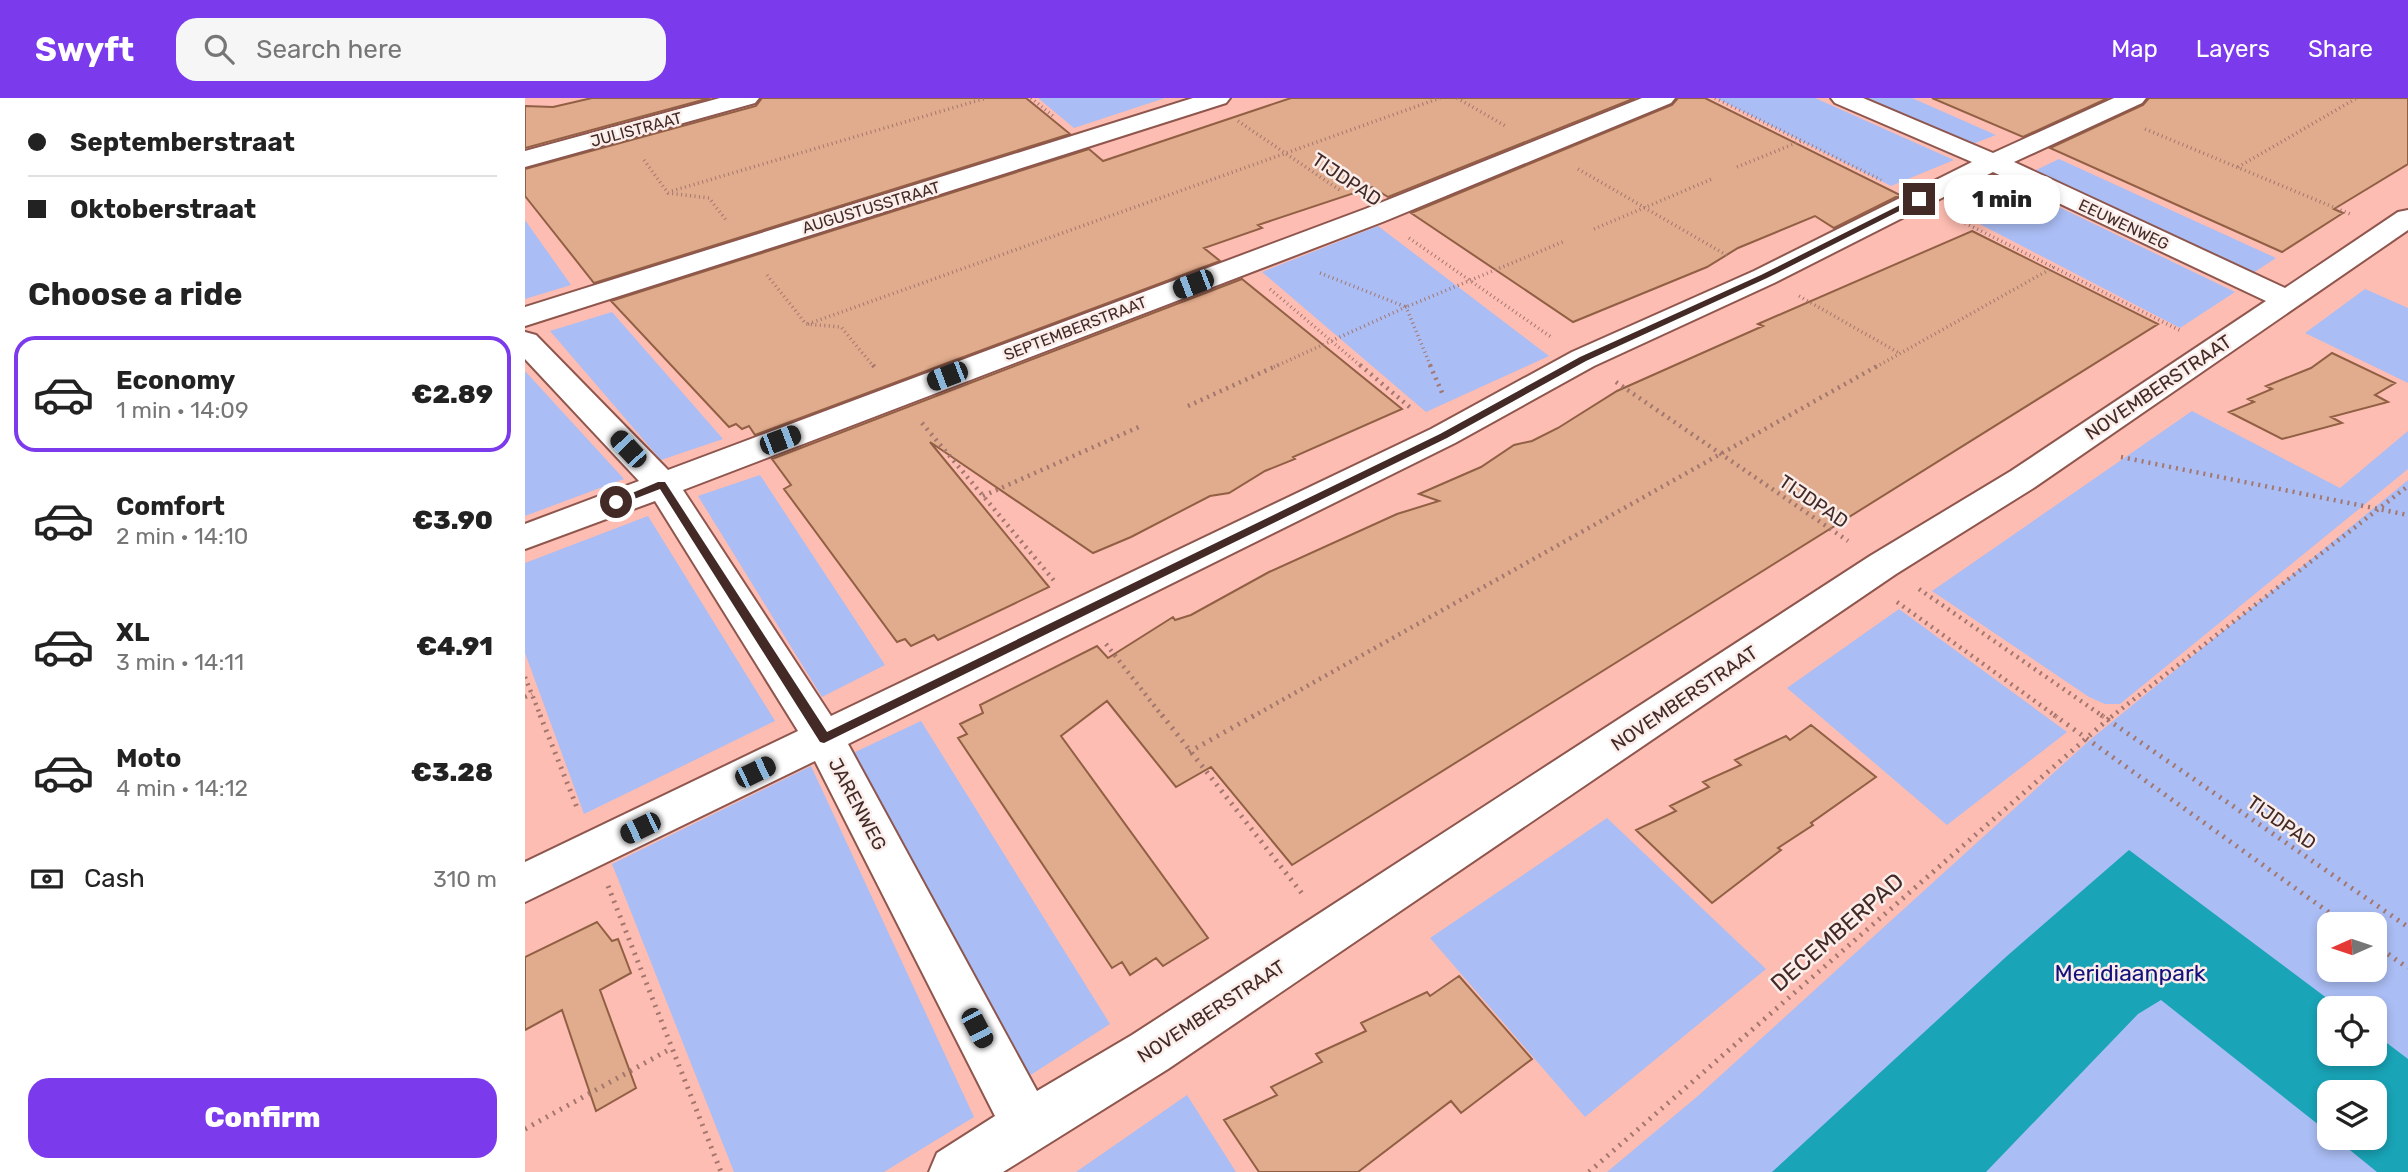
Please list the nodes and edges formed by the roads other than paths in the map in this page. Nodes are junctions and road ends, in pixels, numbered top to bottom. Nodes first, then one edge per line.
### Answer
1 (747, 98) edge
2 (1663, 98) edge
3 (1843, 98) edge
4 (1214, 99) edge
5 (2119, 105) edge
6 (525, 159) edge
7 (1993, 162) junction
8 (2399, 224) edge
9 (2287, 300) junction
10 (525, 317) edge
11 (525, 341) edge
12 (662, 485) junction
13 (525, 537) edge
14 (824, 739) junction
15 (525, 883) edge
16 (1027, 1125) junction
17 (956, 1172) edge

1 - 6 street, JULISTRAAT
2 - 12 street, SEPTEMBERSTRAAT
3 - 7 street, EEUWENWEG
4 - 10 street, AUGUSTUSSTRAAT
5 - 7 street
7 - 9 street, EEUWENWEG
7 - 14 street
8 - 9 street, NOVEMBERSTRAAT
9 - 16 street, NOVEMBERSTRAAT
11 - 12 street, JARENWEG
12 - 13 street, SEPTEMBERSTRAAT
12 - 14 street, JARENWEG
14 - 15 street
14 - 16 street, JARENWEG
16 - 17 street, NOVEMBERSTRAAT

